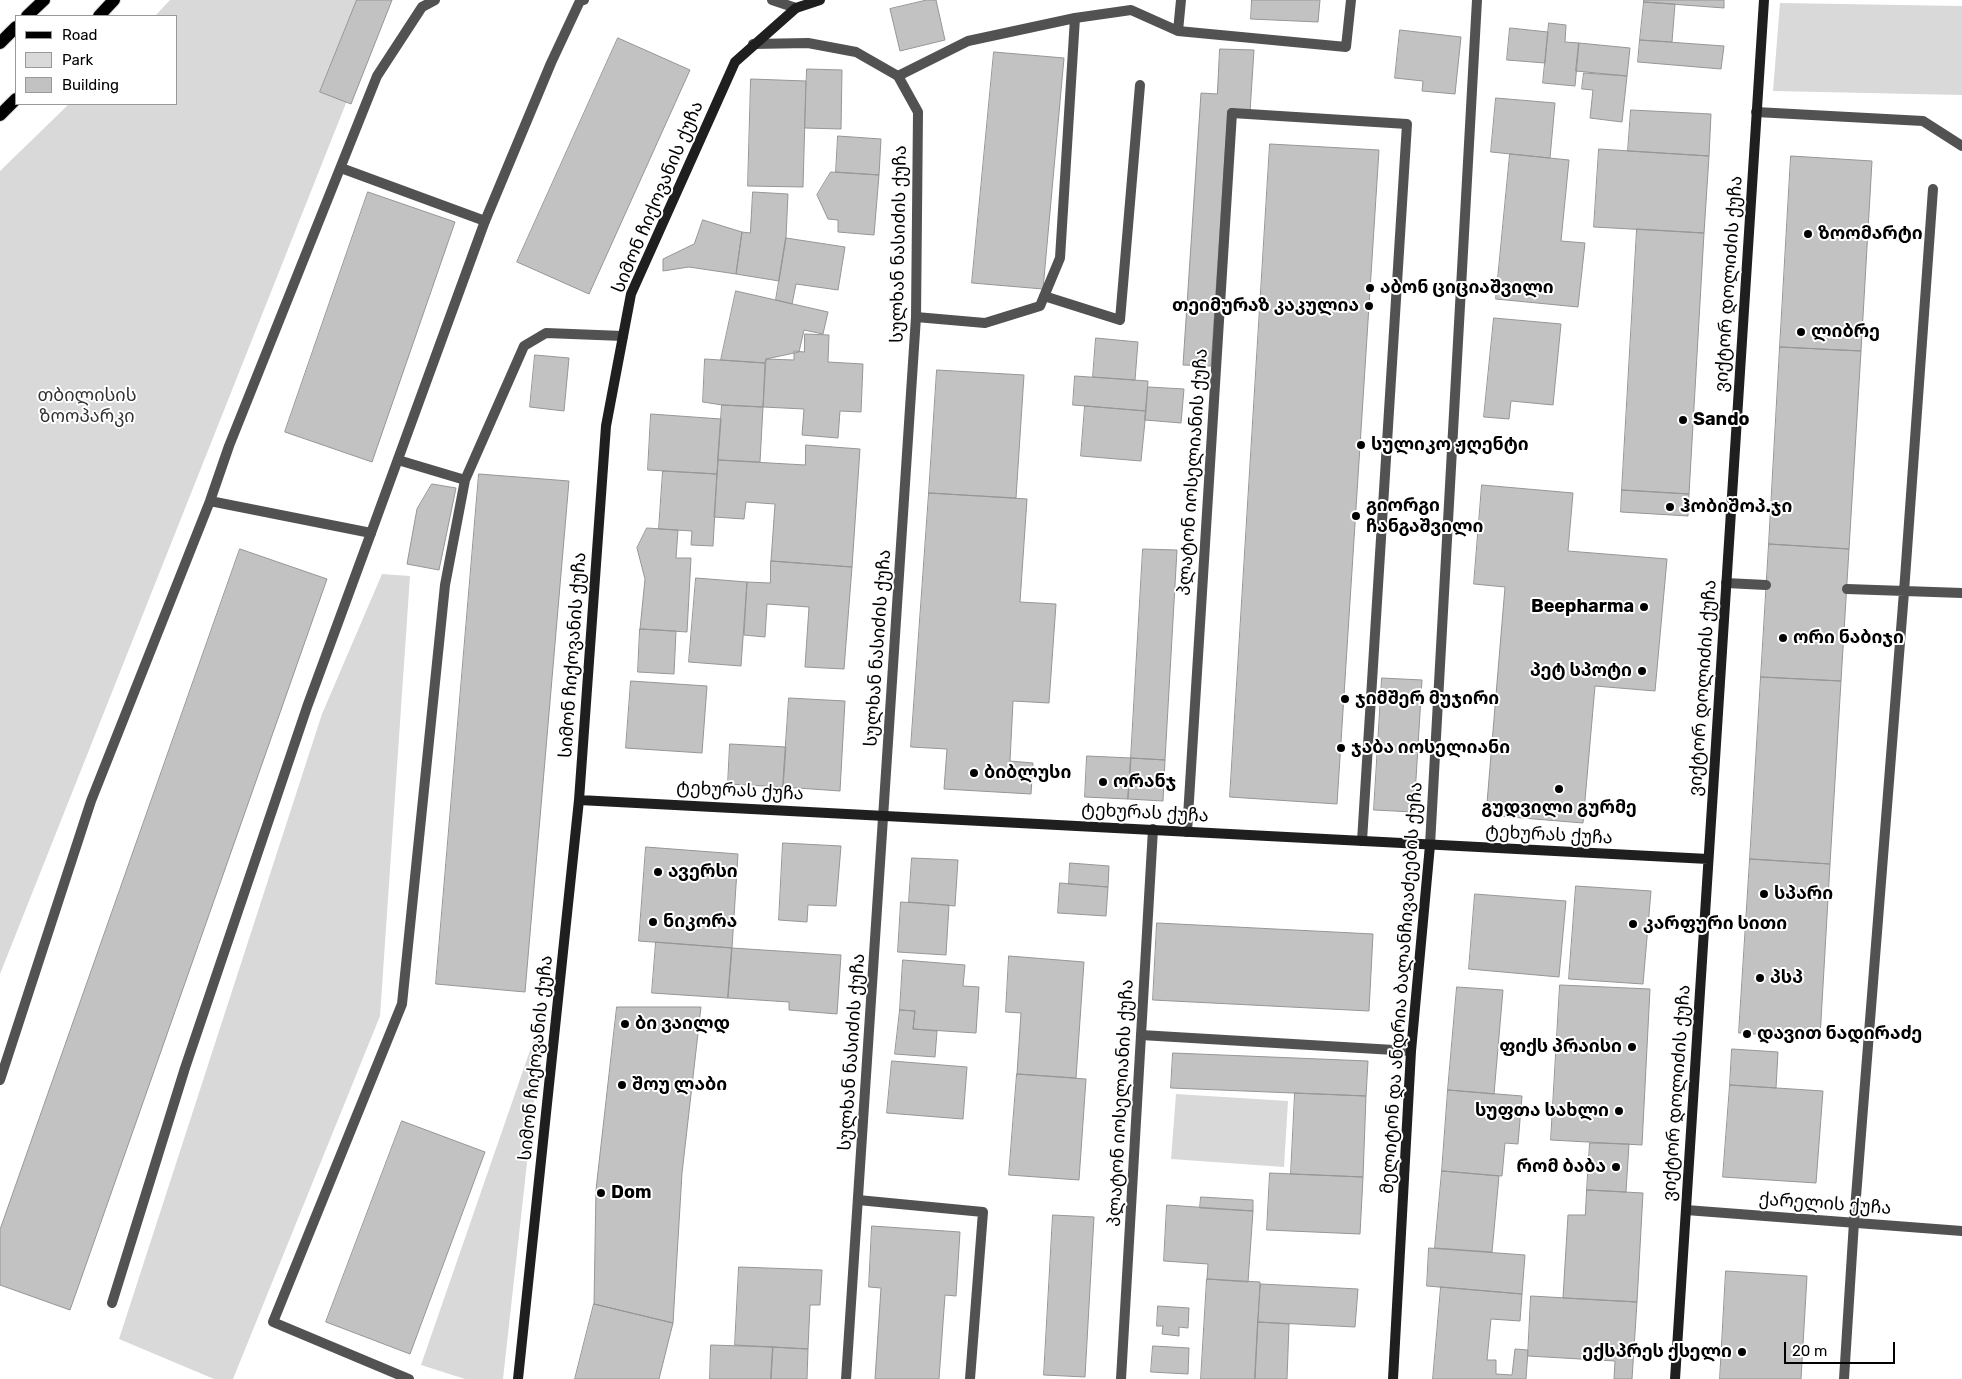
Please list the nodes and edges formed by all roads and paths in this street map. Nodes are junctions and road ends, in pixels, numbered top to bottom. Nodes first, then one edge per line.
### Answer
1 (44, 0) edge
2 (114, 0) edge
3 (436, 0) edge
4 (578, 0) edge
5 (772, 0) edge
6 (820, 0) edge
7 (1181, 0) edge
8 (1351, 0) edge
9 (1477, 0) edge
10 (1764, 0) edge
11 (796, 8) junction
12 (28, 15) edge
13 (100, 15) edge
14 (1075, 18) junction
15 (15, 28) edge
16 (1178, 31) junction
17 (0, 43) edge
18 (753, 44) junction
19 (898, 76) junction
20 (1140, 85) dead end
21 (15, 100) edge
22 (1756, 112) junction
23 (0, 115) edge
24 (1962, 146) edge
25 (341, 168) junction
26 (1933, 189) dead end
27 (485, 221) junction
28 (1044, 296) junction
29 (916, 317) junction
30 (623, 336) junction
31 (398, 460) junction
32 (465, 480) junction
33 (210, 501) junction
34 (371, 533) junction
35 (1726, 583) junction
36 (1766, 585) dead end
37 (1847, 589) dead end
38 (1904, 592) junction
39 (1962, 593) edge
40 (580, 800) junction
41 (883, 815) junction
42 (1153, 829) junction
43 (1187, 832) junction
44 (1362, 841) junction
45 (1430, 845) junction
46 (1708, 859) junction
47 (1141, 1035) junction
48 (1411, 1052) junction
49 (0, 1080) edge
50 (858, 1200) junction
51 (1686, 1210) junction
52 (1854, 1222) junction
53 (1962, 1231) edge
54 (112, 1303) dead end
55 (409, 1379) edge
56 (518, 1379) edge
57 (846, 1379) edge
58 (970, 1379) edge
59 (1121, 1379) edge
60 (1393, 1379) edge
61 (1675, 1379) edge
62 (1844, 1379) edge

1 - 12 main road
2 - 13 main road
3 - 25 street
4 - 27 street
5 - 11 street
6 - 11 street, სიმონ ჩიქოვანის ქუჩა
7 - 16 street
8 - 16 street
9 - 45 street, მელიტონ და ანდრია ბალანჩივაძეების ქუჩა
10 - 22 street, ვიქტორ დოლიძის ქუჩა
11 - 18 street, სიმონ ჩიქოვანის ქუჩა
14 - 16 street
14 - 19 street
14 - 28 street
15 - 17 main road
18 - 19 street
18 - 30 street, სიმონ ჩიქოვანის ქუჩა
19 - 29 street, სულხან ნასიძის ქუჩა
20 - 28 street
21 - 23 main road
22 - 24 street
22 - 35 street, ვიქტორ დოლიძის ქუჩა
25 - 27 street
25 - 33 street
26 - 38 street
27 - 31 street
28 - 29 street
29 - 41 street, სულხან ნასიძის ქუჩა
30 - 32 street
30 - 40 street, სიმონ ჩიქოვანის ქუჩა
31 - 32 street
31 - 34 street
32 - 55 street
33 - 34 street
33 - 49 street
34 - 54 street
35 - 36 street
35 - 46 street, ვიქტორ დოლიძის ქუჩა
37 - 38 street
38 - 39 street
38 - 52 street
40 - 41 street, ტეხურას ქუჩა
40 - 56 street, სიმონ ჩიქოვანის ქუჩა
41 - 42 street, ტეხურას ქუჩა
41 - 50 street, სულხან ნასიძის ქუჩა
42 - 43 street, ტეხურას ქუჩა
42 - 47 street, პლატონ იოსელიანის ქუჩა
43 - 44 street, ტეხურას ქუჩა
43 - 44 street, პლატონ იოსელიანის ქუჩა
44 - 45 street, ტეხურას ქუჩა
45 - 46 street, ტეხურას ქუჩა
45 - 48 street, მელიტონ და ანდრია ბალანჩივაძეების ქუჩა
46 - 51 street, ვიქტორ დოლიძის ქუჩა
47 - 48 street
47 - 59 street, პლატონ იოსელიანის ქუჩა
48 - 60 street, მელიტონ და ანდრია ბალანჩივაძეების ქუჩა
50 - 57 street, სულხან ნასიძის ქუჩა
50 - 58 street
51 - 52 street, ქარელის ქუჩა
51 - 61 street, ვიქტორ დოლიძის ქუჩა
52 - 53 street, ქარელის ქუჩა
52 - 62 street

